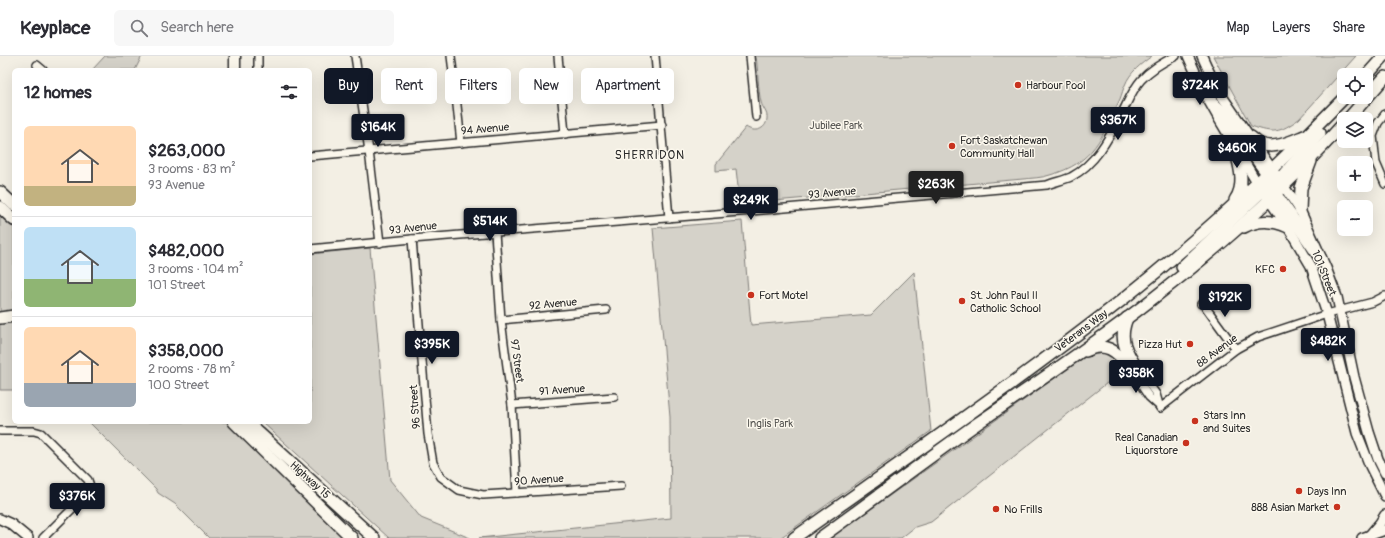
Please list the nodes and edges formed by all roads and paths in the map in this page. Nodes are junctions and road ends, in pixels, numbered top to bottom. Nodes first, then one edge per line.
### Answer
1 (235, 56) edge
2 (258, 56) edge
3 (355, 56) edge
4 (451, 56) edge
5 (558, 56) edge
6 (655, 56) edge
7 (750, 56) edge
8 (1176, 56) edge
9 (1188, 56) edge
10 (1202, 56) edge
11 (1384, 56) edge
12 (37, 65) dead end
13 (41, 68) edge
14 (235, 68) edge
15 (258, 68) edge
16 (1373, 68) edge
17 (1385, 77) edge
18 (1206, 96) junction
19 (1339, 104) edge
20 (1345, 104) edge
21 (1354, 112) edge
22 (1385, 114) edge
23 (756, 117) dead end
24 (662, 125) junction
25 (1337, 131) edge
26 (565, 134) junction
27 (1308, 135) junction
28 (1250, 137) junction
29 (461, 143) junction
30 (1234, 144) junction
31 (369, 151) junction
32 (312, 156) edge
33 (1312, 159) junction
34 (1385, 184) edge
35 (1270, 185) junction
36 (0, 191) edge
37 (12, 200) edge
38 (1300, 210) junction
39 (1227, 211) junction
40 (9, 212) edge
41 (669, 218) junction
42 (1288, 227) junction
43 (1234, 231) junction
44 (495, 232) junction
45 (412, 239) junction
46 (380, 243) junction
47 (312, 249) edge
48 (1322, 259) junction
49 (1385, 296) edge
50 (1151, 300) junction
51 (1201, 304) dead end
52 (606, 310) dead end
53 (1340, 310) junction
54 (1327, 314) junction
55 (12, 316) edge
56 (0, 318) edge
57 (1127, 318) junction
58 (501, 320) junction
59 (1236, 349) junction
60 (1064, 363) junction
61 (1131, 364) junction
62 (614, 397) dead end
63 (512, 405) junction
64 (236, 424) edge
65 (248, 424) edge
66 (0, 431) edge
67 (1385, 473) edge
68 (621, 486) dead end
69 (459, 490) joint
70 (1383, 492) edge
71 (518, 493) junction
72 (1385, 503) edge
73 (1385, 515) edge
74 (0, 519) edge
75 (1385, 530) edge
76 (1365, 537) edge
77 (28, 538) edge
78 (43, 538) edge
79 (352, 538) edge
80 (374, 538) edge
81 (794, 538) edge
82 (820, 538) edge

1 - 14 main road
2 - 15 street
3 - 31 street
4 - 29 street
5 - 26 street
6 - 24 street
7 - 23 street
8 - 41 street, 93 Avenue
9 - 18 street, 101 Street
10 - 28 street, 101 Street
11 - 16 main road
12 - 13 street
17 - 21 main road
18 - 30 street, 101 Street
18 - 35 main road
19 - 27 main road, Veterans Way
20 - 35 main road
22 - 34 street
24 - 26 street, 94 Avenue
24 - 41 street
25 - 33 main road, Veterans Way
26 - 29 street, 94 Avenue
27 - 28 main road
27 - 35 main road, Veterans Way
28 - 35 street, 101 Street
29 - 31 street, 94 Avenue
30 - 35 street, 101 Street
30 - 39 main road
31 - 32 street, 94 Avenue
31 - 46 street
33 - 35 main road, Veterans Way
33 - 38 main road
35 - 38 street, 101 Street
35 - 39 main road, Veterans Way
35 - 42 street, 101 Street
35 - 43 main road, Veterans Way
35 - 48 main road
35 - 50 main road
36 - 37 main road
36 - 40 main road
38 - 48 street, 101 Street
39 - 81 main road, Veterans Way
41 - 44 street, 93 Avenue
42 - 43 main road
42 - 54 street, 101 Street
43 - 50 main road, Veterans Way
44 - 45 street, 93 Avenue
44 - 58 street, 97 Street
45 - 46 street, 93 Avenue
45 - 69 street, 96 Street
46 - 47 street, 93 Avenue
48 - 53 street, 101 Street
49 - 53 street, 88 Avenue
50 - 57 main road, Veterans Way
51 - 59 street
52 - 58 street, 92 Avenue
53 - 54 street, 88 Avenue
53 - 67 street, 101 Street
54 - 59 street, 88 Avenue
54 - 70 street, 101 Street
55 - 56 main road
57 - 60 main road, Veterans Way
57 - 61 main road
58 - 63 street, 97 Street
59 - 61 street, 88 Avenue
60 - 61 main road
60 - 82 main road, Veterans Way
62 - 63 street, 91 Avenue
63 - 71 street, 97 Street
64 - 79 main road, Highway 15
65 - 80 main road, Highway 15
66 - 78 street
68 - 71 street, 90 Avenue
69 - 71 street, 90 Avenue
70 - 72 street, 101 Street
73 - 76 street
74 - 77 street
75 - 76 street

